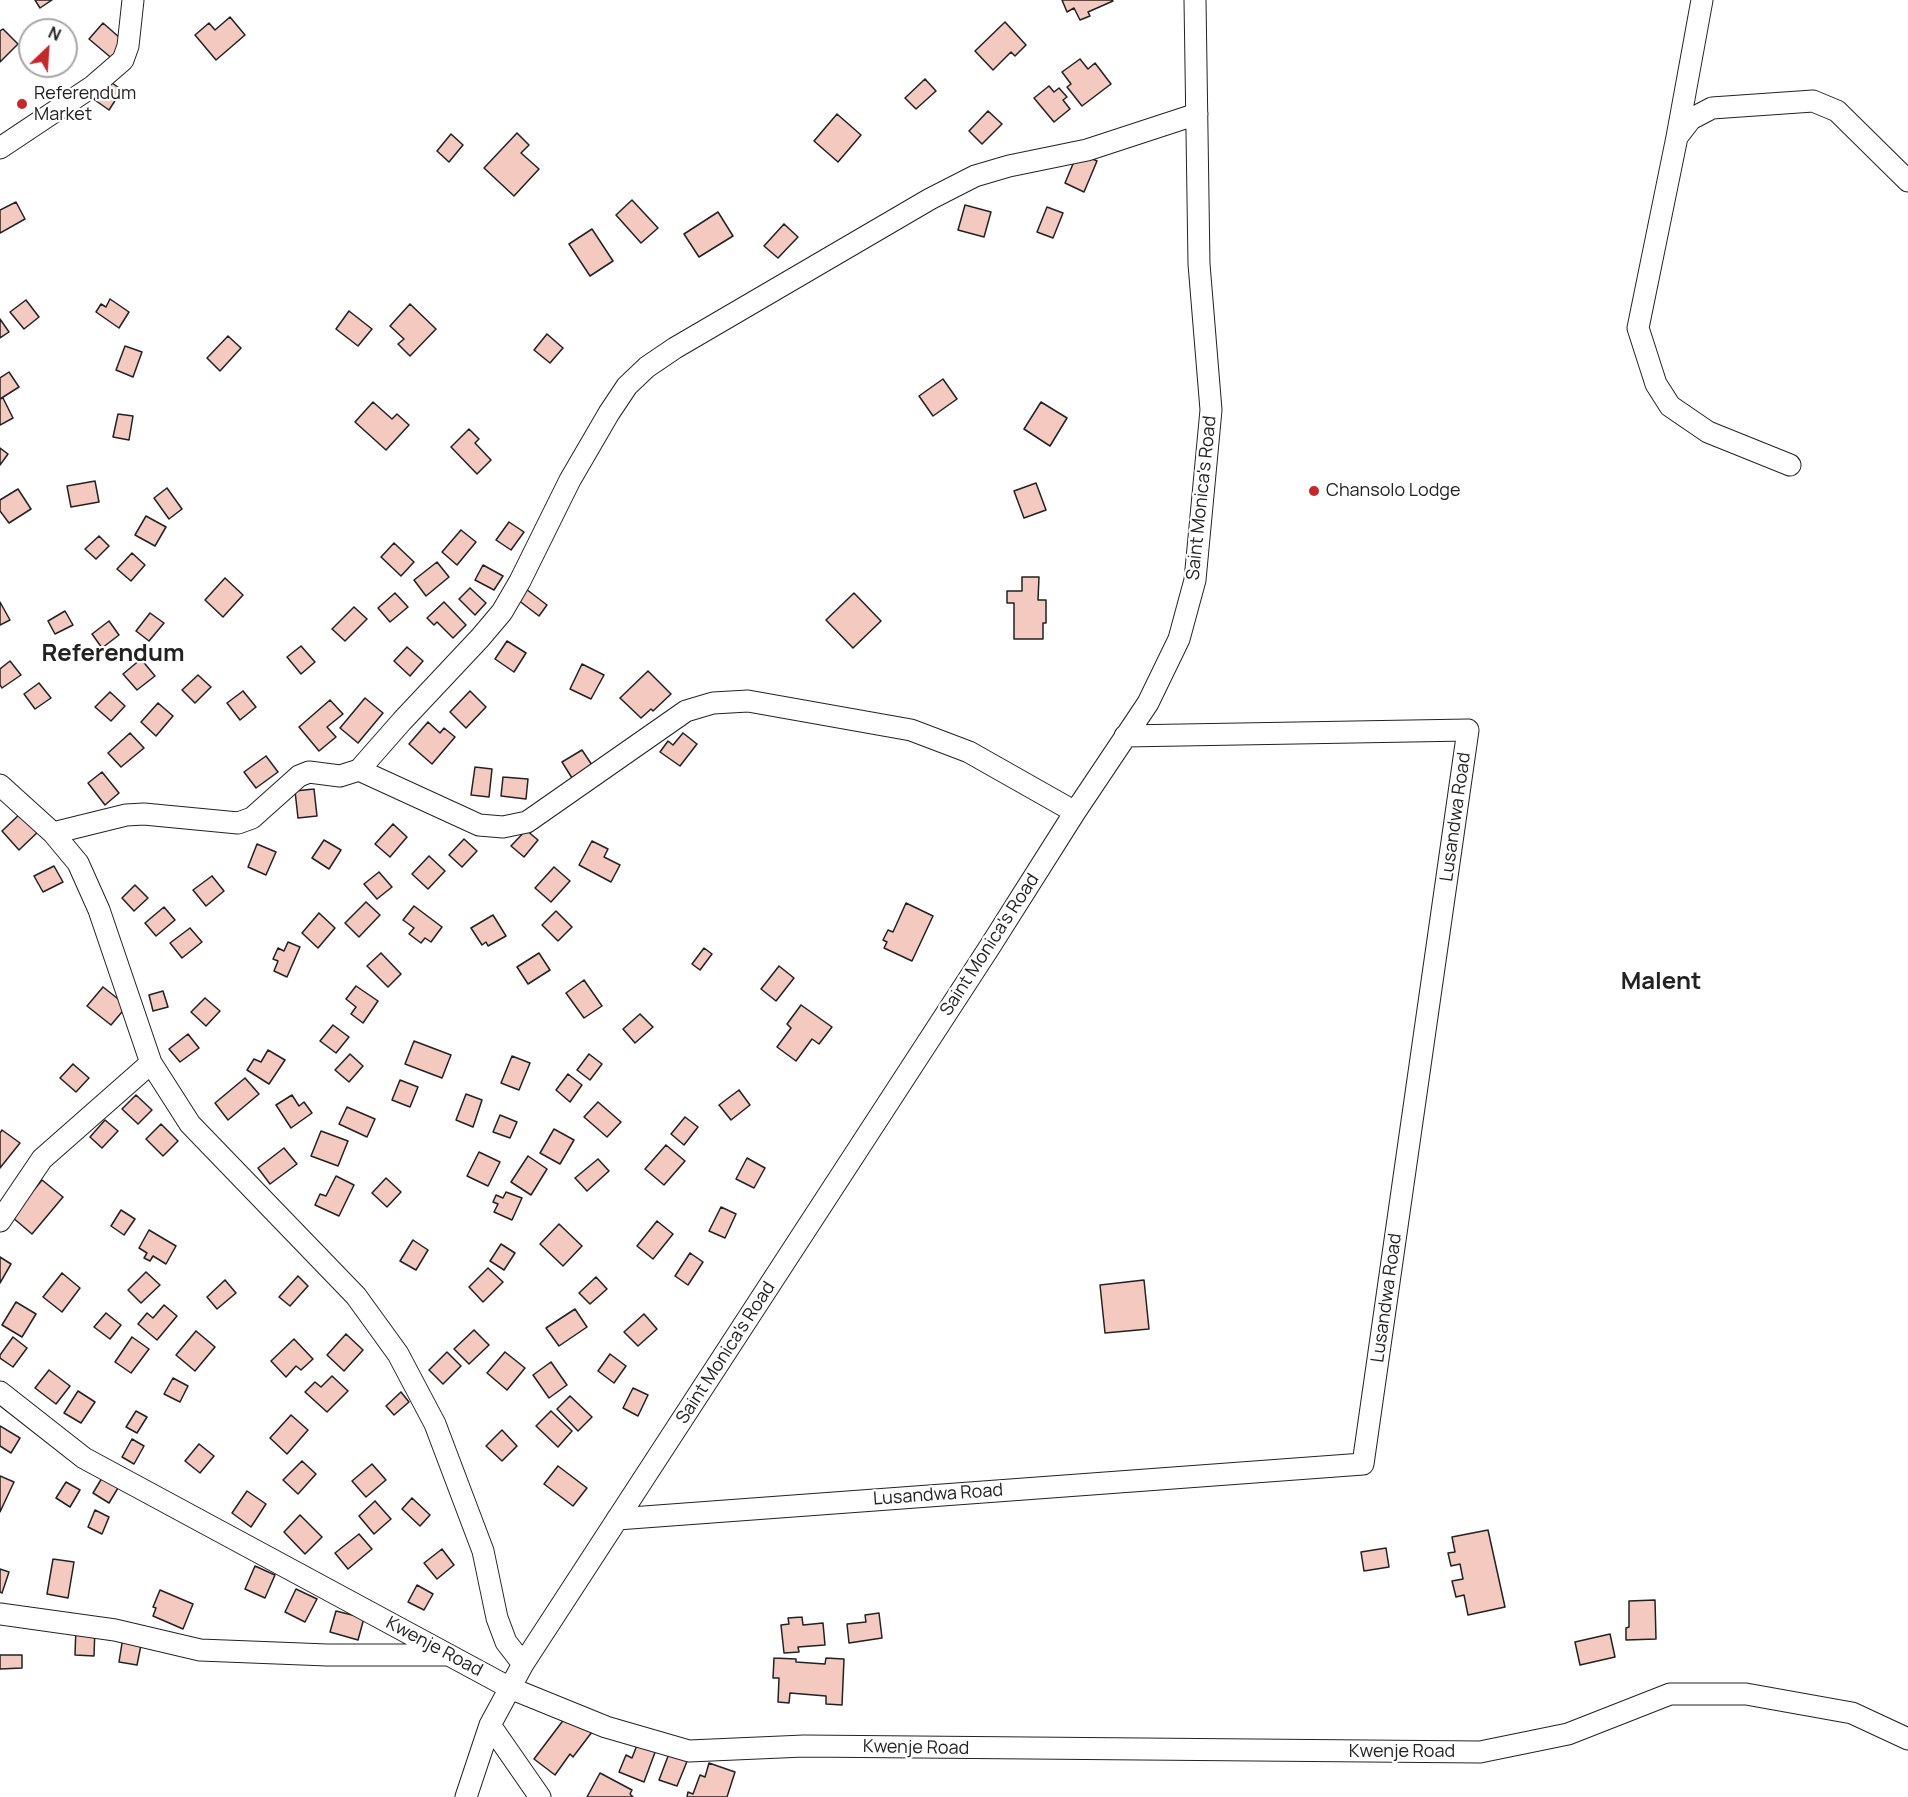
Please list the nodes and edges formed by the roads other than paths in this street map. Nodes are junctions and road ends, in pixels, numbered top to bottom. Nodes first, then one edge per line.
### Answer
1 (133, 0) edge
2 (1195, 0) edge
3 (1702, 0) edge
4 (1197, 114) junction
5 (1677, 137) junction
6 (0, 148) edge
7 (1908, 181) edge
8 (1790, 465) dead end
9 (1125, 736) junction
10 (359, 770) junction
11 (0, 784) edge
12 (1075, 812) junction
13 (53, 833) junction
14 (152, 1063) junction
15 (0, 1221) edge
16 (0, 1392) edge
17 (617, 1519) junction
18 (0, 1614) edge
19 (448, 1656) junction
20 (523, 1664) junction
21 (510, 1688) junction
22 (490, 1725) junction
23 (1908, 1739) edge
24 (466, 1797) edge
25 (540, 1797) edge

1 - 6 street
2 - 4 street, Saint Monica's Road
3 - 5 street
4 - 9 street, Saint Monica's Road
4 - 10 street
5 - 7 street
5 - 8 street
9 - 12 street, Saint Monica's Road
9 - 17 street, Lusandwa Road
10 - 12 street
10 - 13 street
11 - 13 street
12 - 17 street, Saint Monica's Road
13 - 14 street
14 - 15 street
14 - 20 street
16 - 19 street, Kwenje Road
17 - 20 street, Saint Monica's Road
18 - 19 street
19 - 21 street, Kwenje Road
20 - 21 street, Saint Monica's Road
21 - 22 street, Saint Monica's Road
21 - 23 street, Kwenje Road
22 - 24 street, Saint Monica's Road
22 - 25 street

